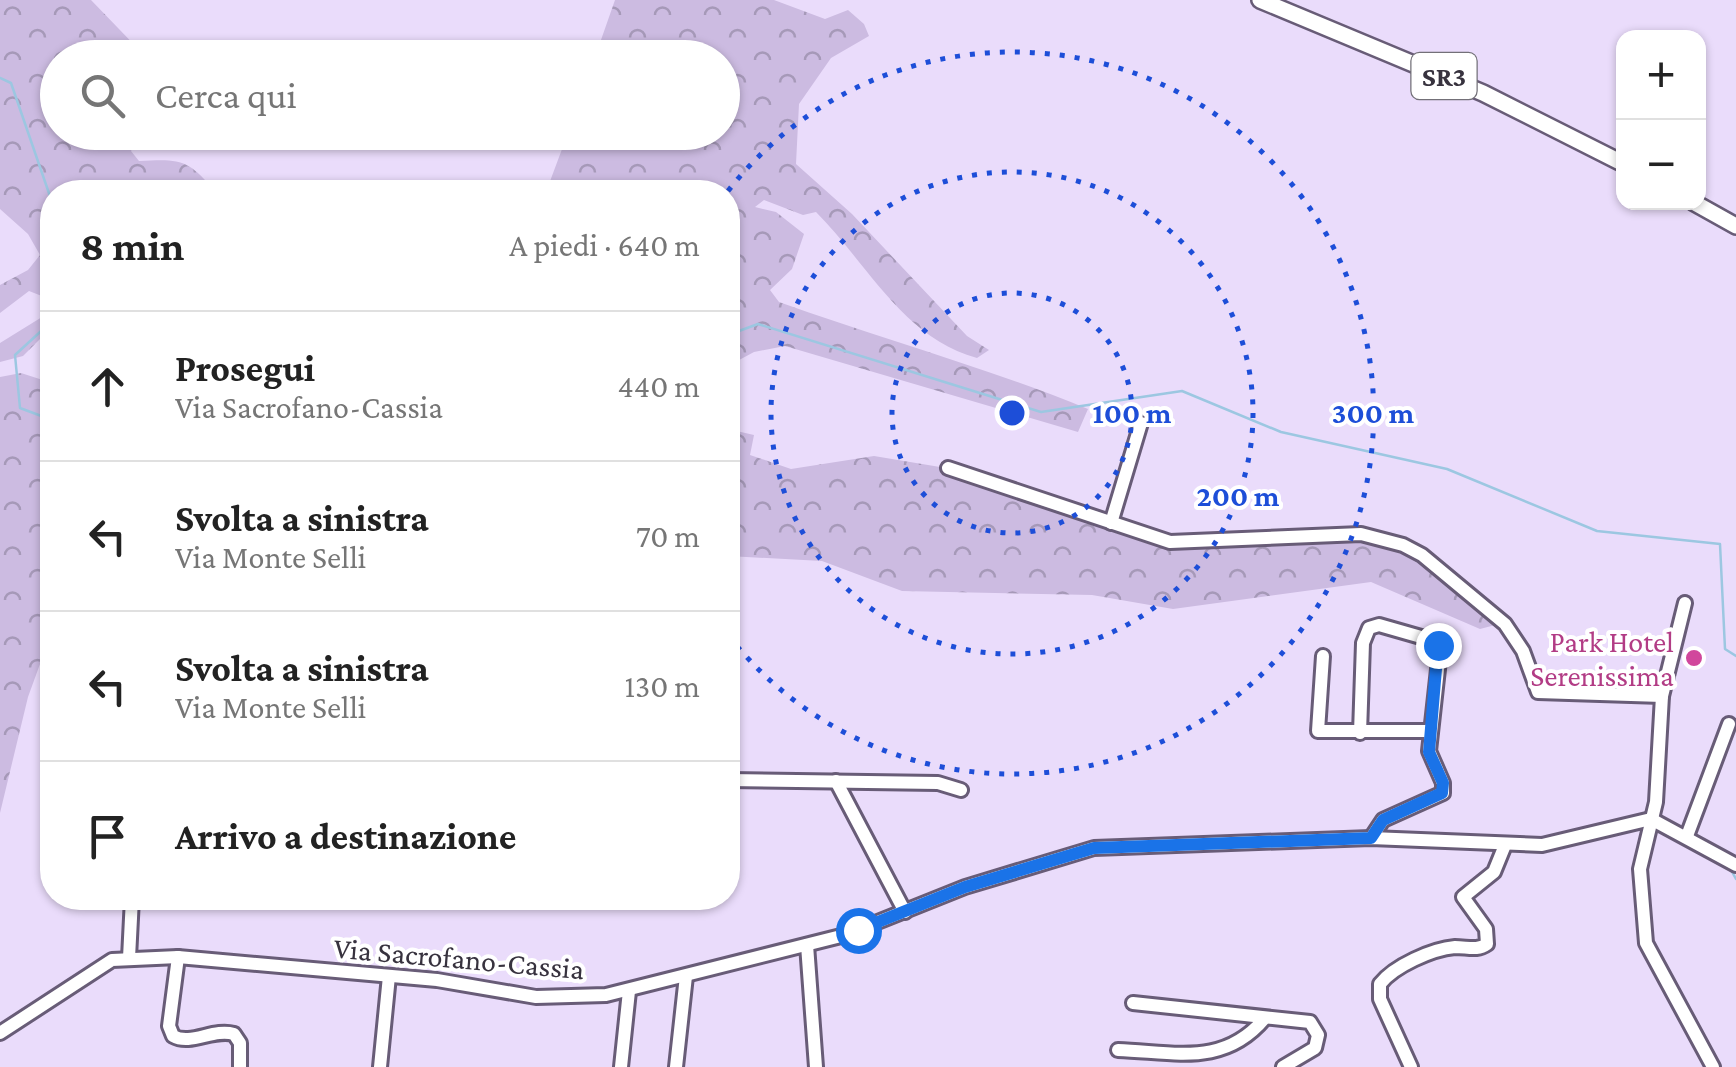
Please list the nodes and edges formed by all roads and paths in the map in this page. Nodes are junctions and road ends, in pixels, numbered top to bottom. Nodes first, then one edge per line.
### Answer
1 (1260, 0) edge
2 (1616, 160) edge
3 (1706, 209) edge
4 (1736, 226) edge
5 (1141, 423) dead end
6 (948, 468) dead end
7 (1111, 523) junction
8 (1685, 603) dead end
9 (1322, 656) dead end
10 (1662, 696) junction
11 (1729, 724) dead end
12 (1431, 731) junction
13 (1360, 733) junction
14 (740, 780) edge
15 (836, 781) junction
16 (961, 790) dead end
17 (1651, 819) junction
18 (1687, 836) junction
19 (1371, 838) junction
20 (1505, 845) junction
21 (1736, 865) edge
22 (131, 910) edge
23 (906, 912) junction
24 (808, 945) junction
25 (178, 957) junction
26 (129, 958) junction
27 (389, 976) junction
28 (686, 976) junction
29 (630, 991) junction
30 (1133, 1003) dead end
31 (1265, 1018) junction
32 (0, 1033) edge
33 (1118, 1050) dead end
34 (240, 1067) edge
35 (380, 1067) edge
36 (621, 1067) edge
37 (676, 1067) edge
38 (816, 1067) edge
39 (1283, 1067) edge
40 (1410, 1067) edge
41 (1714, 1067) edge

1 - 2 main road, SR3
3 - 4 main road
5 - 7 street
6 - 7 street
7 - 10 street
8 - 10 street
9 - 13 street
10 - 17 street
11 - 18 street
12 - 13 street
12 - 13 street
12 - 19 street
14 - 15 street
15 - 16 street
15 - 23 street
17 - 18 street
17 - 20 street, Via Sacrofano-Cassia
17 - 41 street
18 - 21 street
19 - 20 street, Via Sacrofano-Cassia
19 - 23 street, Via Sacrofano-Cassia
20 - 40 street
22 - 26 street
23 - 24 street, Via Sacrofano-Cassia
24 - 28 street, Via Sacrofano-Cassia
24 - 38 street
25 - 26 street, Via Sacrofano-Cassia
25 - 27 street, Via Sacrofano-Cassia
25 - 34 street
26 - 32 street, Via Sacrofano-Cassia
27 - 29 street, Via Sacrofano-Cassia
27 - 35 street
28 - 29 street, Via Sacrofano-Cassia
28 - 37 street
29 - 36 street
30 - 31 street
31 - 33 street
31 - 39 street

